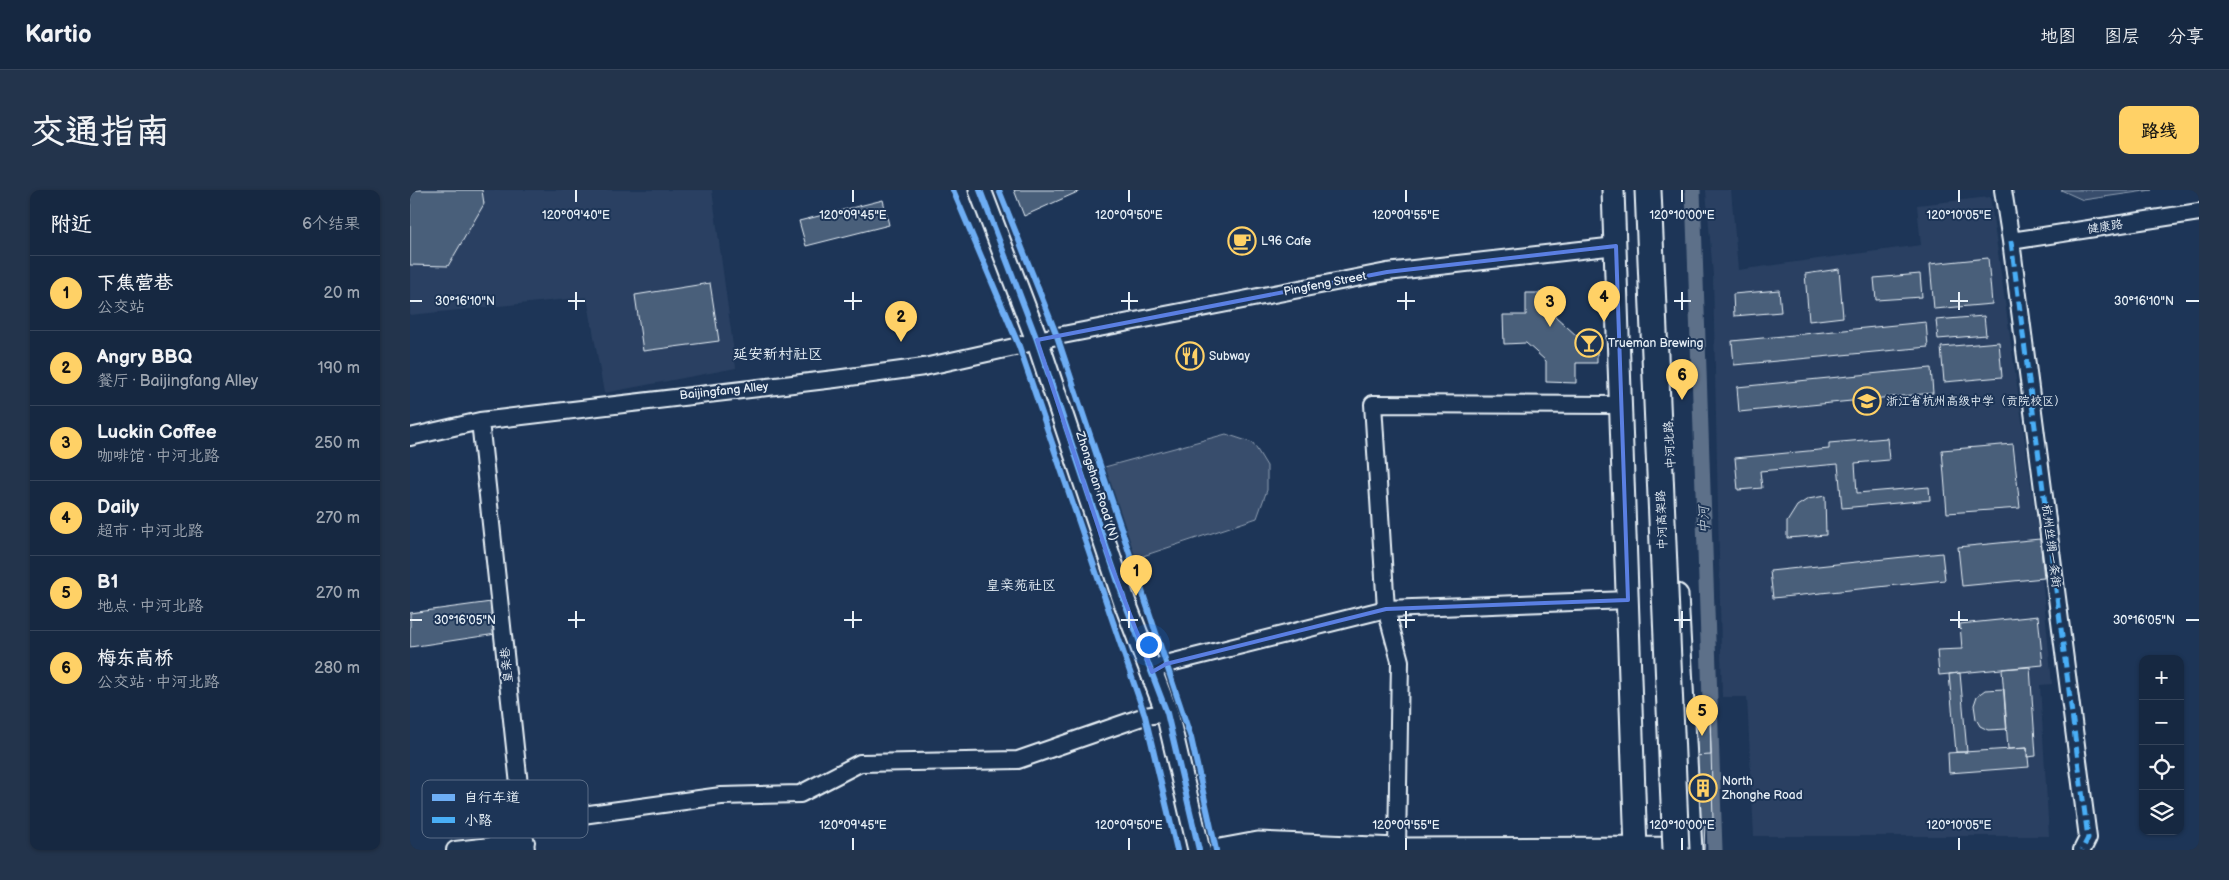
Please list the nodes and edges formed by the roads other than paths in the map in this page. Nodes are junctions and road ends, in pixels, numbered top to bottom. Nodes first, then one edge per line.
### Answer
1 (980, 190) edge
2 (1613, 190) edge
3 (1632, 190) edge
4 (1648, 190) edge
5 (1658, 190) edge
6 (2003, 190) edge
7 (2199, 212) edge
8 (2011, 241) junction
9 (1616, 246) junction
10 (1037, 340) junction
11 (1621, 404) junction
12 (480, 421) junction
13 (410, 437) edge
14 (1628, 600) junction
15 (1386, 609) junction
16 (1152, 672) junction
17 (1167, 713) junction
18 (519, 780) edge
19 (588, 814) edge
20 (526, 846) edge
21 (1644, 849) edge
22 (456, 850) edge
23 (1199, 850) edge
24 (1220, 850) edge
25 (1397, 850) edge
26 (1690, 850) edge
27 (2082, 850) edge

1 - 10 main road, Zhongshan Road (N)
2 - 9 main road
3 - 21 highway, 中河高架路
4 - 26 highway, 中河高架路, bridge
5 - 26 main road, 中河北路
6 - 8 street, 杭州丝绸一条街
7 - 8 street, 健康路
8 - 27 street, 杭州丝绸一条街
9 - 10 street, Pingfeng Street
9 - 11 main road
10 - 12 street, Baijingfang Alley
10 - 16 main road, Zhongshan Road (N)
11 - 14 main road
11 - 15 street
12 - 13 street, Baijingfang Alley
12 - 18 street, 皇亲巷
14 - 15 street
14 - 21 main road
15 - 16 street
15 - 25 street
16 - 17 main road, Zhongshan Road (N)
17 - 19 street
17 - 23 main road, Zhongshan Road (N)
20 - 22 street
21 - 25 main road
21 - 26 main road
24 - 25 main road

